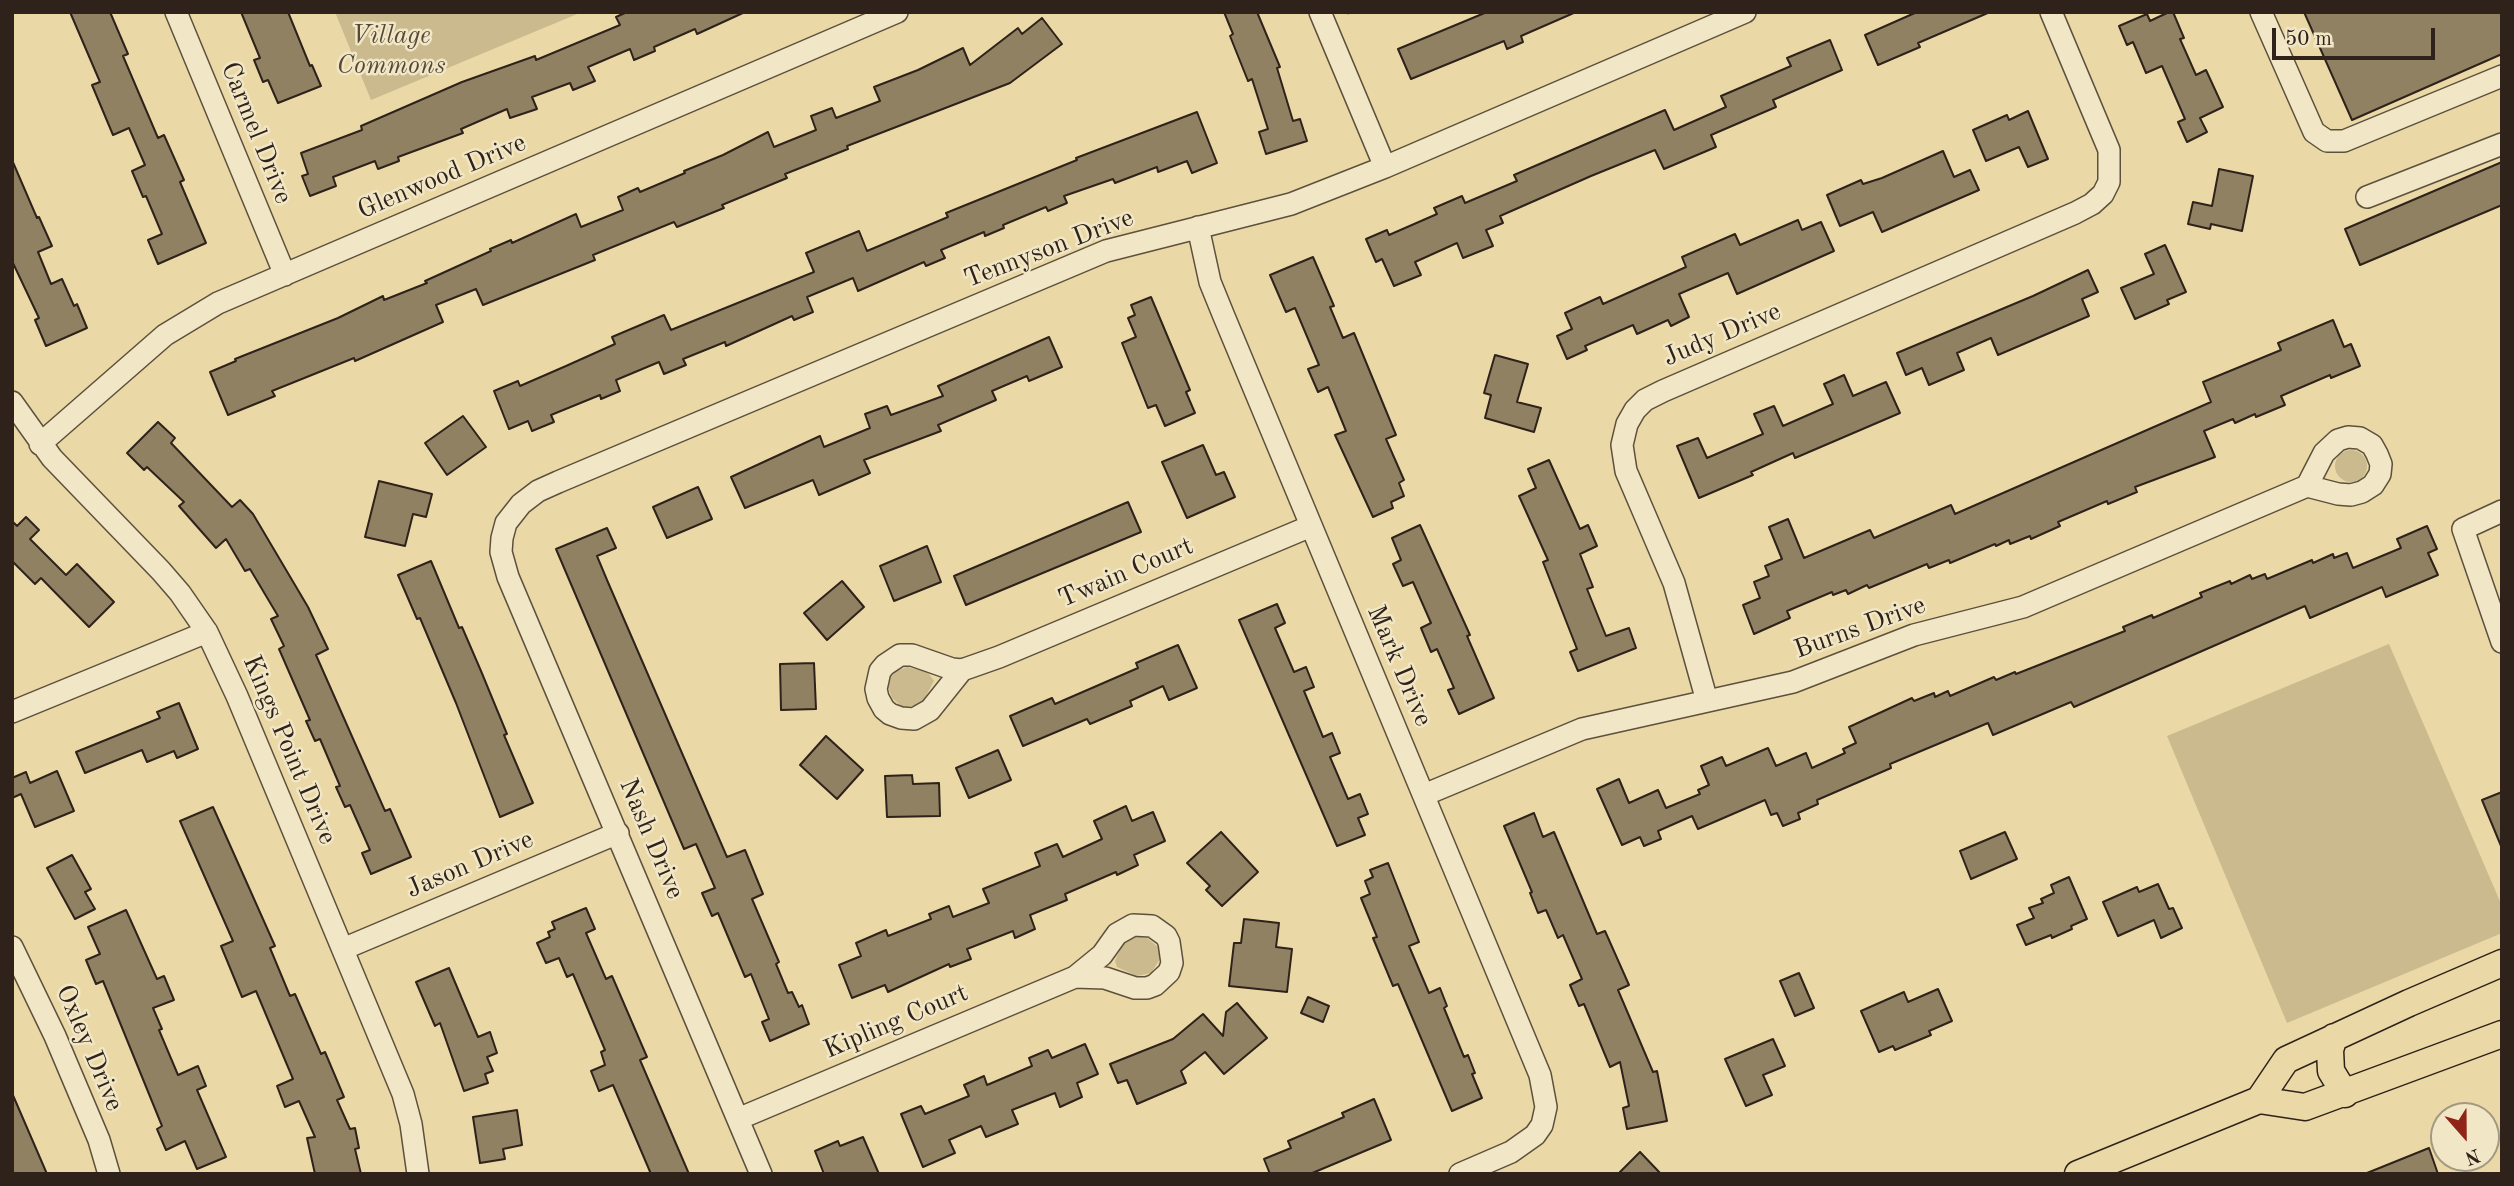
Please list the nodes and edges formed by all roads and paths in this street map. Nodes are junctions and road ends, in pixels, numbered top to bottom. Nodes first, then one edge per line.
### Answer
1 (176, 12) edge
2 (897, 12) edge
3 (1320, 12) edge
4 (1745, 12) edge
5 (2051, 12) edge
6 (2261, 12) edge
7 (2502, 76) edge
8 (2502, 144) edge
9 (1385, 167) junction
10 (2367, 197) dead end
11 (1198, 228) junction
12 (285, 275) junction
13 (12, 402) edge
14 (40, 444) junction
15 (2307, 486) dead end
16 (2502, 511) edge
17 (506, 523) joint
18 (1311, 526) junction
19 (207, 632) junction
20 (2502, 642) edge
21 (962, 670) dead end
22 (1707, 701) junction
23 (12, 712) edge
24 (1423, 795) junction
25 (618, 833) junction
26 (12, 947) edge
27 (343, 948) junction
28 (2502, 963) edge
29 (1075, 977) dead end
30 (2502, 1034) edge
31 (2334, 1037) junction
32 (2345, 1094) junction
33 (2259, 1100) junction
34 (737, 1119) junction
35 (109, 1174) edge
36 (418, 1174) edge
37 (761, 1174) edge
38 (1460, 1174) edge
39 (2078, 1174) edge

1 - 12 street, Carmel Drive
2 - 12 street, Glenwood Drive
3 - 9 street
4 - 9 street, Tennyson Drive
5 - 22 street, Judy Drive
6 - 7 street
8 - 10 street
9 - 11 street, Tennyson Drive
11 - 17 street, Tennyson Drive
11 - 18 street, Mark Drive
12 - 14 street, Glenwood Drive
13 - 14 street, Kings Point Drive
14 - 19 street, Kings Point Drive
15 - 22 street, Burns Drive
16 - 20 street
17 - 25 street, Nash Drive
18 - 21 street, Twain Court
18 - 24 street, Mark Drive
19 - 23 street
19 - 27 street, Kings Point Drive
22 - 24 street, Burns Drive
24 - 38 street, Mark Drive
25 - 27 street, Jason Drive
25 - 34 street, Nash Drive
26 - 35 street, Oxley Drive
27 - 36 street, Kings Point Drive
28 - 31 main road
29 - 34 street, Kipling Court
30 - 32 main road
31 - 32 main road
31 - 33 main road
32 - 33 main road
33 - 39 main road
34 - 37 street, Nash Drive

